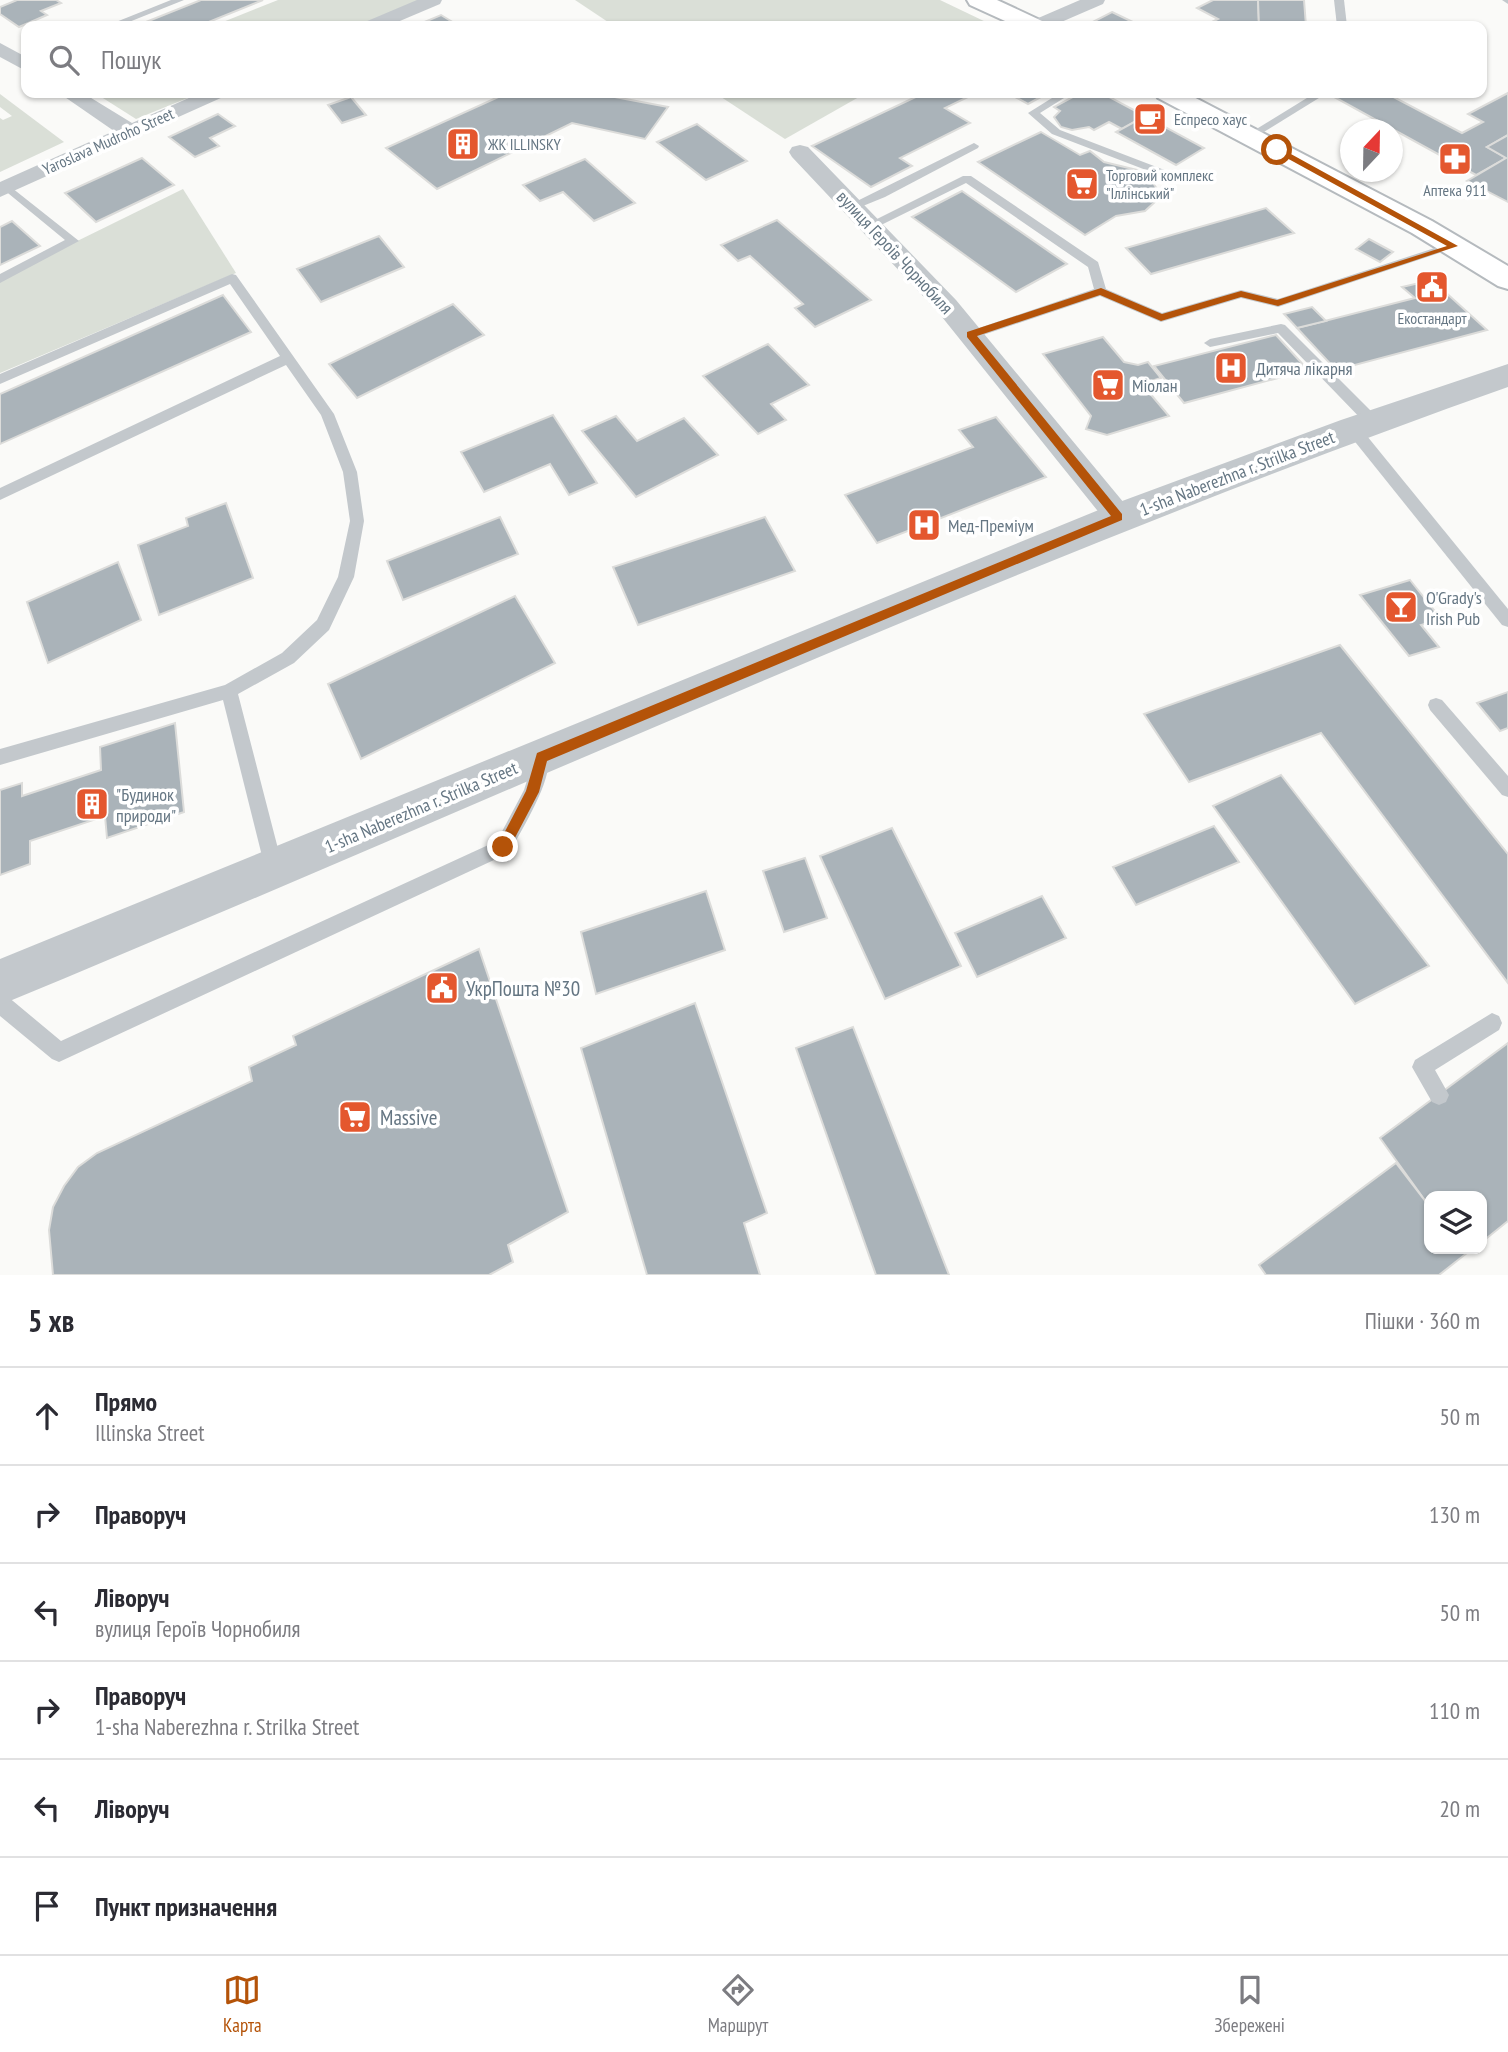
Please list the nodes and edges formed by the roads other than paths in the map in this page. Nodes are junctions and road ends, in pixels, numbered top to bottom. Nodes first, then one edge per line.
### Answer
1 (179, 0) edge
2 (433, 0) edge
3 (978, 0) edge
4 (1096, 0) edge
5 (1339, 0) edge
6 (124, 21) edge
7 (384, 21) edge
8 (1024, 21) edge
9 (1047, 21) edge
10 (1341, 21) edge
11 (0, 49) edge
12 (21, 60) edge
13 (77, 98) edge
14 (204, 98) edge
15 (1058, 98) edge
16 (1177, 98) edge
17 (1314, 98) edge
18 (128, 130) junction
19 (1250, 136) junction
20 (974, 146) dead end
21 (800, 152) dead end
22 (1163, 173) dead end
23 (4, 188) edge
24 (853, 206) junction
25 (871, 225) junction
26 (1454, 246) junction
27 (0, 279) edge
28 (1508, 279) edge
29 (1101, 291) junction
30 (971, 334) junction
31 (1210, 343) dead end
32 (288, 358) junction
33 (1508, 375) edge
34 (0, 379) edge
35 (1363, 425) junction
36 (0, 494) edge
37 (1119, 517) junction
38 (1504, 616) edge
39 (229, 691) junction
40 (1436, 705) dead end
41 (0, 757) edge
42 (541, 757) junction
43 (1508, 789) edge
44 (274, 869) junction
45 (0, 982) edge
46 (0, 1003) edge
47 (1492, 1023) dead end
48 (1439, 1095) dead end

1 - 6 lane
2 - 7 street
3 - 8 main road
4 - 9 street
5 - 10 lane
11 - 12 street
13 - 18 street
14 - 18 street, Yaroslava Mudroho Street
15 - 22 lane
16 - 19 main road
17 - 19 lane
18 - 23 street, Yaroslava Mudroho Street
19 - 26 main road
20 - 24 lane
21 - 24 street, вулиця Героїв Чорнобиля
23 - 27 lane
24 - 25 street, вулиця Героїв Чорнобиля
25 - 29 lane
25 - 30 street, вулиця Героїв Чорнобиля
26 - 28 main road
26 - 29 lane
29 - 30 lane
30 - 37 street, вулиця Героїв Чорнобиля
31 - 35 lane
32 - 34 lane
32 - 36 lane
32 - 39 lane
33 - 35 street, 1-sha Naberezhna r. Strilka Street
35 - 37 street, 1-sha Naberezhna r. Strilka Street
35 - 38 lane
37 - 42 street, 1-sha Naberezhna r. Strilka Street
39 - 41 lane
39 - 44 lane
40 - 43 lane
42 - 44 street, 1-sha Naberezhna r. Strilka Street
42 - 46 lane
44 - 45 street, 1-sha Naberezhna r. Strilka Street
47 - 48 lane

